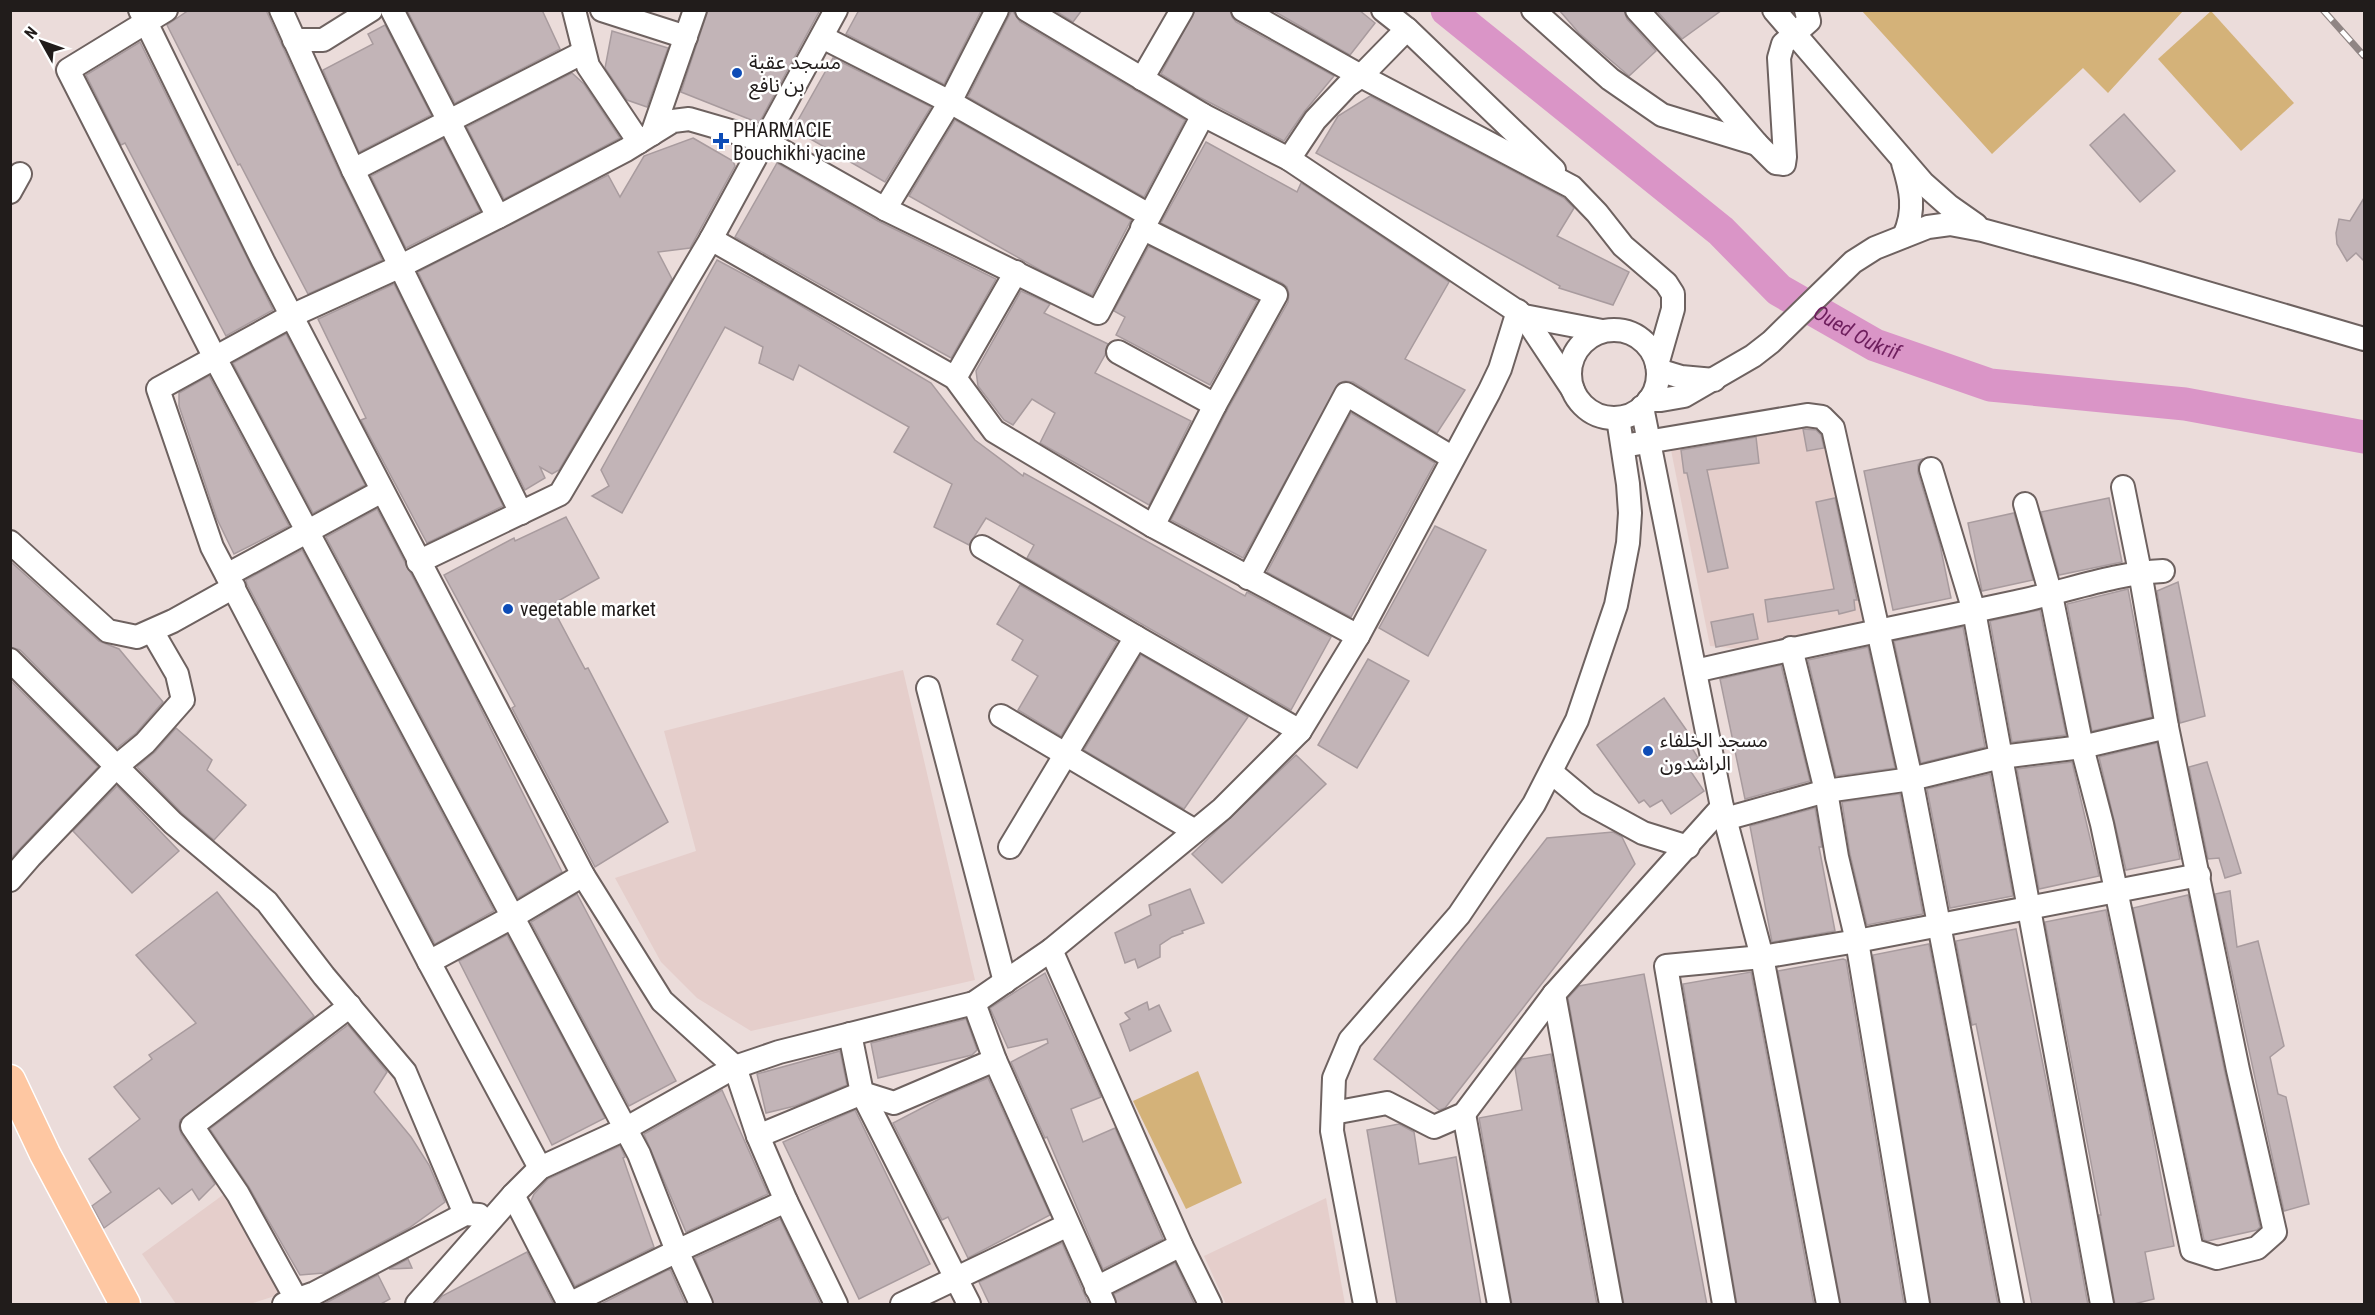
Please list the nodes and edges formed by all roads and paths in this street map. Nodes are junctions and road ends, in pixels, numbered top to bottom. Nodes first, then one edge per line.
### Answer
1 (166, 10) edge
2 (281, 10) edge
3 (371, 10) edge
4 (392, 10) edge
5 (574, 10) edge
6 (602, 10) edge
7 (696, 10) edge
8 (836, 10) edge
9 (997, 10) edge
10 (1027, 10) edge
11 (1182, 10) edge
12 (1243, 10) edge
13 (1383, 10) edge
14 (1533, 10) edge
15 (1637, 10) edge
16 (1774, 10) edge
17 (1806, 10) edge
18 (142, 16) edge
19 (1407, 29) junction
20 (1793, 33) junction
21 (686, 37) junction
22 (822, 37) junction
23 (294, 40) junction
24 (584, 51) junction
25 (1361, 76) junction
26 (1142, 79) junction
27 (950, 102) junction
28 (1203, 115) junction
29 (449, 121) junction
30 (646, 138) junction
31 (765, 141) junction
32 (1757, 144) junction
33 (1900, 156) junction
34 (1289, 159) junction
35 (353, 170) junction
36 (1572, 187) junction
37 (885, 209) junction
38 (498, 218) junction
39 (1146, 221) junction
40 (1982, 230) junction
41 (1904, 236) junction
42 (711, 239) junction
43 (401, 266) junction
44 (1016, 272) junction
45 (1673, 309) junction
46 (1521, 314) junction
47 (291, 316) junction
48 (1602, 331) junction
49 (1627, 331) junction
50 (2364, 339) edge
51 (1118, 352) dead end
52 (215, 358) junction
53 (1658, 367) junction
54 (956, 378) junction
55 (1714, 380) junction
56 (1573, 390) junction
57 (1646, 404) junction
58 (1215, 405) junction
59 (1618, 418) junction
60 (1649, 441) junction
61 (1623, 446) junction
62 (1453, 458) junction
63 (1931, 469) dead end
64 (2123, 487) dead end
65 (382, 491) junction
66 (2025, 504) dead end
67 (521, 513) junction
68 (1153, 526) junction
69 (308, 532) junction
70 (10, 542) edge
71 (982, 548) dead end
72 (418, 562) junction
73 (2163, 571) dead end
74 (2140, 572) junction
75 (1248, 578) junction
76 (231, 581) junction
77 (2051, 595) junction
78 (1974, 611) junction
79 (152, 631) junction
80 (1878, 631) junction
81 (1358, 636) junction
82 (1136, 638) junction
83 (1791, 648) junction
84 (10, 660) edge
85 (1695, 671) junction
86 (928, 688) dead end
87 (1001, 716) dead end
88 (2167, 727) junction
89 (1300, 731) junction
90 (2082, 747) junction
91 (1066, 754) junction
92 (2001, 757) junction
93 (117, 766) junction
94 (1551, 771) junction
95 (1911, 779) junction
96 (1826, 791) junction
97 (1724, 813) junction
98 (1195, 831) junction
99 (1010, 847) dead end
100 (1688, 847) junction
101 (583, 875) junction
102 (2199, 875) junction
103 (10, 880) edge
104 (2115, 892) junction
105 (2030, 908) junction
106 (514, 916) junction
107 (1940, 926) junction
108 (1857, 941) junction
109 (1051, 950) junction
110 (1762, 957) junction
111 (429, 962) junction
112 (1005, 982) junction
113 (1554, 994) junction
114 (974, 1004) junction
115 (350, 1006) junction
116 (849, 1034) junction
117 (995, 1060) junction
118 (735, 1067) junction
119 (10, 1080) edge
120 (862, 1094) junction
121 (1333, 1113) junction
122 (1464, 1114) junction
123 (625, 1129) junction
124 (758, 1136) junction
125 (540, 1168) junction
126 (513, 1195) junction
127 (786, 1201) junction
128 (465, 1214) junction
129 (495, 1215) junction
130 (1068, 1225) junction
131 (1181, 1245) junction
132 (677, 1251) junction
133 (955, 1279) junction
134 (1100, 1296) edge
135 (429, 1299) edge
136 (293, 1303) edge
137 (125, 1305) edge
138 (569, 1305) edge
139 (701, 1305) edge
140 (836, 1305) edge
141 (902, 1305) edge
142 (969, 1305) edge
143 (1210, 1305) edge
144 (1365, 1305) edge
145 (1499, 1305) edge
146 (1611, 1305) edge
147 (1724, 1305) edge
148 (1828, 1305) edge
149 (1918, 1305) edge
150 (2012, 1305) edge
151 (2102, 1305) edge

1 - 18 street
2 - 23 street
3 - 23 street
4 - 29 street
5 - 24 street
6 - 21 street
7 - 21 street
8 - 22 street
9 - 27 street
10 - 26 street
11 - 26 street
12 - 25 street
13 - 19 street
14 - 32 street
15 - 32 street
16 - 20 street
17 - 20 street
18 - 47 street
18 - 52 street
19 - 25 street
19 - 36 street
20 - 32 street
20 - 33 street
21 - 30 street
22 - 27 street
22 - 31 street
23 - 35 street
24 - 29 street
24 - 30 street
25 - 34 street
25 - 36 street
26 - 28 street
27 - 37 street
27 - 39 street
28 - 34 street
28 - 39 street
29 - 35 street
29 - 38 street
30 - 31 street
30 - 38 street
31 - 37 street
31 - 42 street
33 - 40 street
33 - 41 street
34 - 46 street
35 - 43 street
36 - 45 street
37 - 44 street
38 - 43 street
39 - 44 street
39 - 58 street
40 - 41 street
40 - 50 street
41 - 55 street
42 - 54 street
42 - 67 street
43 - 47 street
43 - 67 street
44 - 54 street
45 - 49 street
45 - 53 street
46 - 48 street
46 - 56 street
46 - 62 street
47 - 52 street
47 - 65 street
48 - 49 street
48 - 56 street
49 - 53 street
51 - 58 street
52 - 69 street
52 - 76 street
53 - 55 street
53 - 57 street
54 - 68 street
55 - 57 street
56 - 59 street
57 - 59 street
57 - 60 street
58 - 68 street
59 - 61 street
60 - 61 street
60 - 80 street
60 - 85 street
61 - 94 street
62 - 75 street
62 - 81 street
63 - 78 street
64 - 74 street
65 - 69 street
65 - 72 street
66 - 77 street
67 - 72 street
68 - 75 street
69 - 76 street
69 - 106 street
70 - 79 street
71 - 82 street
72 - 101 street
73 - 74 street
74 - 77 street
74 - 88 street
75 - 81 street
76 - 79 street
76 - 111 street
77 - 78 street
77 - 90 street
78 - 80 street
78 - 92 street
79 - 93 street
80 - 83 street
80 - 95 street
81 - 89 street
82 - 89 street
82 - 91 street
83 - 85 street
83 - 96 street
84 - 93 street
85 - 97 street
86 - 112 street
87 - 91 street
88 - 90 street
88 - 102 street
89 - 98 street
90 - 92 street
90 - 104 street
91 - 98 street
91 - 99 street
92 - 95 street
92 - 105 street
93 - 103 street
93 - 115 street
94 - 100 street
94 - 121 street
95 - 96 street
95 - 107 street
96 - 97 street
96 - 108 street
97 - 100 street
97 - 110 street
98 - 109 street
100 - 113 street
101 - 106 street
101 - 118 street
102 - 104 street
102 - 104 street
104 - 105 street
105 - 107 street
105 - 151 street
106 - 111 street
106 - 123 street
107 - 108 street
107 - 150 street
108 - 110 street
108 - 149 street
109 - 112 street
109 - 131 street
110 - 147 street
110 - 148 street
111 - 125 street
112 - 114 street
113 - 122 street
113 - 146 street
114 - 116 street
114 - 117 street
115 - 128 street
115 - 136 street
116 - 118 street
116 - 120 street
117 - 120 street
117 - 130 street
118 - 123 street
118 - 124 street
119 - 137 main road
120 - 124 street
120 - 133 street
121 - 122 street
121 - 144 street
122 - 145 street
123 - 125 street
123 - 132 street
124 - 127 street
125 - 126 street
126 - 129 street
126 - 138 street
127 - 132 street
127 - 140 street
128 - 129 street
128 - 136 street
129 - 135 street
130 - 133 street
130 - 134 street
131 - 134 street
131 - 143 street
132 - 138 street
132 - 139 street
133 - 141 street
133 - 142 street

